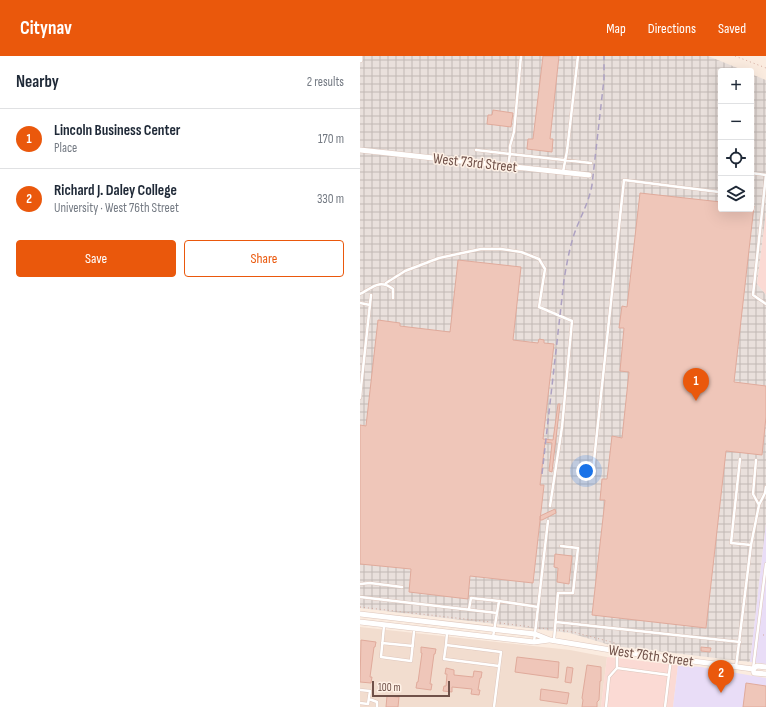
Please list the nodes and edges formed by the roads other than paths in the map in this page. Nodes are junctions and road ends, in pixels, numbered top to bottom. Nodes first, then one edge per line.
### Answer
1 (360, 56) edge
2 (521, 56) edge
3 (578, 56) edge
4 (360, 60) edge
5 (360, 150) edge
6 (476, 150) dead end
7 (510, 154) junction
8 (564, 160) junction
9 (591, 163) dead end
10 (508, 166) junction
11 (563, 172) junction
12 (754, 173) edge
13 (589, 175) dead end
14 (718, 192) edge
15 (386, 283) junction
16 (360, 294) edge
17 (371, 295) dead end
18 (393, 298) dead end
19 (360, 303) edge
20 (370, 304) junction
21 (766, 304) edge
22 (361, 387) edge
23 (360, 398) edge
24 (740, 459) dead end
25 (756, 460) dead end
26 (593, 470) dead end
27 (766, 487) edge
28 (759, 505) junction
29 (550, 506) dead end
30 (548, 521) dead end
31 (751, 545) junction
32 (561, 546) dead end
33 (766, 564) edge
34 (360, 584) edge
35 (402, 587) dead end
36 (360, 597) edge
37 (499, 601) junction
38 (538, 607) junction
39 (469, 609) junction
40 (497, 612) junction
41 (360, 614) edge
42 (360, 622) edge
43 (556, 622) junction
44 (384, 625) junction
45 (494, 629) junction
46 (414, 632) dead end
47 (447, 632) junction
48 (535, 634) junction
49 (493, 638) junction
50 (552, 640) junction
51 (534, 642) junction
52 (740, 642) junction
53 (382, 643) junction
54 (446, 645) junction
55 (413, 646) junction
56 (617, 651) junction
57 (671, 658) junction
58 (499, 666) junction
59 (736, 667) junction
60 (617, 668) junction
61 (766, 668) edge
62 (753, 669) junction
63 (766, 674) edge
64 (669, 675) junction
65 (360, 690) edge
66 (369, 699) junction
67 (360, 703) edge
68 (368, 706) edge
69 (377, 707) edge
70 (494, 707) edge
71 (606, 707) edge
72 (665, 707) edge

1 - 4 street
2 - 7 lane
3 - 8 lane
5 - 10 street, West 73rd Street
6 - 7 lane
7 - 8 lane
7 - 10 lane
8 - 9 lane
8 - 11 lane
10 - 11 street, West 73rd Street
11 - 13 street, West 73rd Street
12 - 21 lane
14 - 26 lane
15 - 16 lane
15 - 18 lane
15 - 29 lane
17 - 20 lane
19 - 20 lane
20 - 22 lane
22 - 23 lane
24 - 31 lane
25 - 28 lane
27 - 28 lane
28 - 31 lane
30 - 38 lane
31 - 52 lane
32 - 43 lane
33 - 62 lane
34 - 35 lane
36 - 39 lane
37 - 38 lane
37 - 39 lane
37 - 40 lane
38 - 48 lane
39 - 40 lane
40 - 45 lane
41 - 45 street, West 76th Street
42 - 44 street, West 76th Street
43 - 50 lane
43 - 52 lane
44 - 47 street, West 76th Street
44 - 53 lane
45 - 48 street, West 76th Street
45 - 49 lane
46 - 55 lane
47 - 49 street, West 76th Street
47 - 54 lane
48 - 50 street, West 76th Street
48 - 51 lane
49 - 51 street, West 76th Street
50 - 51 street, West 76th Street
50 - 56 street, West 76th Street
52 - 59 lane
53 - 55 lane
53 - 55 lane
54 - 58 lane
54 - 58 lane
56 - 57 street, West 76th Street
56 - 60 lane
57 - 59 street, West 76th Street
57 - 64 lane
58 - 70 lane
59 - 62 street, West 76th Street
60 - 64 lane
60 - 71 lane
61 - 62 street, West 76th Street
62 - 63 street, West 76th Street
64 - 72 lane
65 - 66 lane
66 - 68 lane
66 - 69 lane
67 - 68 lane

